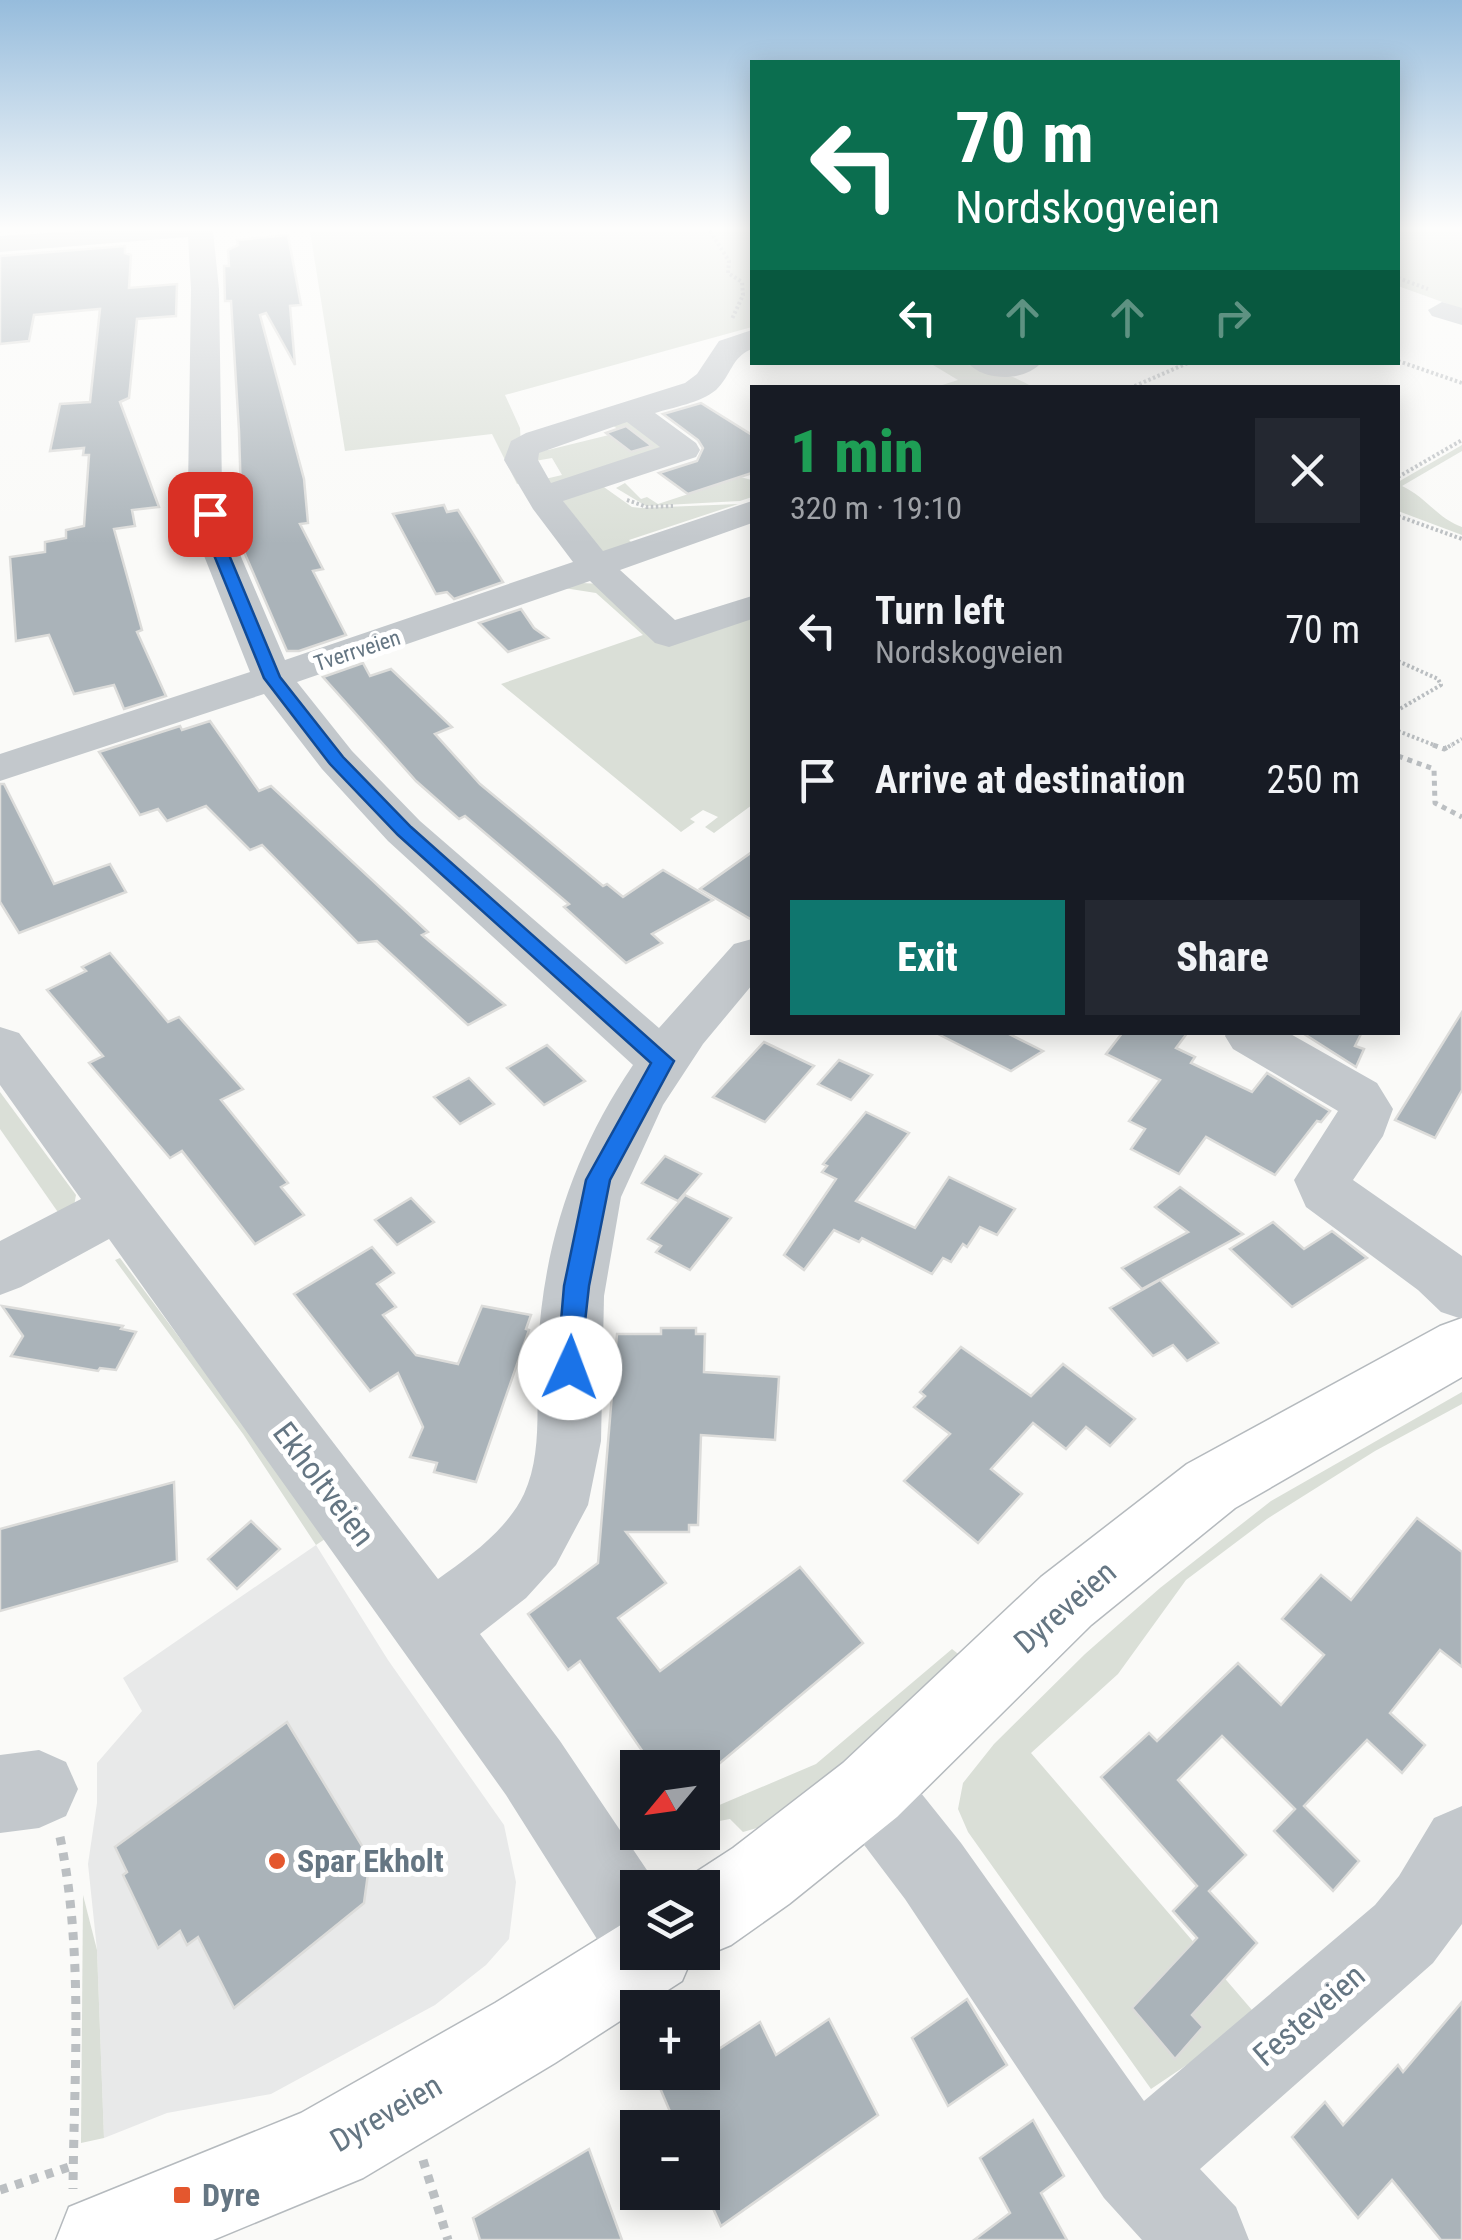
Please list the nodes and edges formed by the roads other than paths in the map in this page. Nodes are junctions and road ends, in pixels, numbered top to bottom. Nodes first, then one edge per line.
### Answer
1 (205, 336) edge
2 (721, 362) edge
3 (632, 411) junction
4 (545, 496) junction
5 (750, 512) edge
6 (599, 568) junction
7 (750, 608) edge
8 (272, 678) junction
9 (0, 768) edge
10 (750, 958) edge
11 (1250, 1036) dead end
12 (0, 1046) edge
13 (663, 1061) junction
14 (116, 1207) junction
15 (0, 1270) edge
16 (1462, 1294) edge
17 (1462, 1345) edge
18 (404, 1615) junction
19 (870, 1790) junction
20 (1462, 1846) edge
21 (620, 1902) edge
22 (720, 1902) edge
23 (625, 1970) edge
24 (1136, 2166) junction
25 (87, 2222) edge
26 (1203, 2240) edge

1 - 8 street
2 - 3 street
3 - 4 street
3 - 4 street
4 - 6 street
5 - 6 street, Tverrveien
6 - 7 street
6 - 8 street, Tverrveien
8 - 9 street, Tverrveien
8 - 13 street
10 - 13 street
11 - 16 street
12 - 14 street, Ekholtveien
13 - 18 street
14 - 15 street
14 - 18 street, Ekholtveien
17 - 19 main road, Dyreveien
18 - 21 street, Ekholtveien
19 - 22 main road, Dyreveien
19 - 24 street
20 - 24 street, Festeveien
23 - 25 main road, Dyreveien
24 - 26 street

